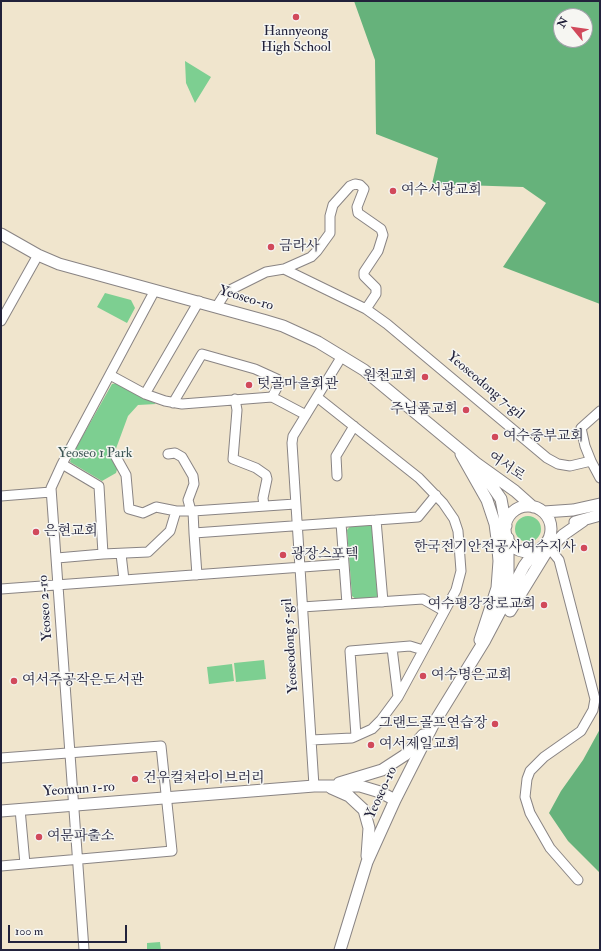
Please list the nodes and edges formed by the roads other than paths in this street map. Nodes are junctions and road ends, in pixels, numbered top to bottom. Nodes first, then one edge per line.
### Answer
1 (1, 234) edge
2 (38, 255) junction
3 (284, 269) junction
4 (155, 290) junction
5 (199, 301) junction
6 (217, 306) junction
7 (366, 309) junction
8 (1, 321) edge
9 (342, 356) junction
10 (110, 374) junction
11 (145, 394) junction
12 (272, 397) junction
13 (317, 397) junction
14 (235, 399) junction
15 (173, 403) junction
16 (600, 411) edge
17 (306, 415) junction
18 (354, 426) junction
19 (456, 447) junction
20 (168, 454) dead end
21 (116, 457) dead end
22 (591, 460) junction
23 (476, 463) junction
24 (62, 464) junction
25 (337, 476) dead end
26 (600, 478) edge
27 (51, 492) junction
28 (436, 495) junction
29 (1, 496) edge
30 (295, 504) junction
31 (600, 504) edge
32 (264, 506) junction
33 (533, 507) junction
34 (192, 511) junction
35 (176, 512) junction
36 (544, 512) junction
37 (600, 515) edge
38 (376, 520) junction
39 (341, 523) junction
40 (296, 526) junction
41 (506, 526) junction
42 (194, 533) junction
43 (508, 538) junction
44 (549, 543) junction
45 (535, 551) junction
46 (103, 554) junction
47 (121, 554) junction
48 (56, 558) junction
49 (344, 564) junction
50 (299, 568) junction
51 (197, 575) junction
52 (124, 580) junction
53 (58, 585) junction
54 (1, 589) edge
55 (383, 602) junction
56 (347, 604) junction
57 (302, 607) junction
58 (444, 611) junction
59 (483, 638) junction
60 (392, 648) junction
61 (423, 650) junction
62 (398, 697) junction
63 (434, 723) junction
64 (356, 736) junction
65 (311, 740) junction
66 (70, 753) junction
67 (1, 758) edge
68 (314, 786) junction
69 (327, 786) junction
70 (166, 799) junction
71 (395, 800) junction
72 (74, 805) junction
73 (20, 809) junction
74 (1, 811) edge
75 (78, 860) junction
76 (367, 862) junction
77 (25, 864) junction
78 (1, 866) edge
79 (578, 880) dead end
80 (84, 950) edge
81 (340, 950) edge

1 - 2 street, Yeoseo-ro
2 - 4 street, Yeoseo-ro
2 - 8 street
3 - 6 street
3 - 7 street, Yeoseodong 7-gil
3 - 7 street
4 - 5 street, Yeoseo-ro
4 - 10 street, Yeoseo 2-ro
5 - 6 street, Yeoseo-ro
5 - 11 street
6 - 9 street, Yeoseo-ro
7 - 22 street, Yeoseodong 7-gil
9 - 13 street, Yeoseodong 5-gil
9 - 19 street, Yeoseo-ro
10 - 11 street
10 - 24 street, Yeoseo 2-ro
11 - 15 street
12 - 14 street
12 - 15 street
12 - 17 street
13 - 17 street, Yeoseodong 5-gil
13 - 18 street
14 - 15 street
14 - 32 street
16 - 22 street
17 - 30 street, Yeoseodong 5-gil
18 - 25 street
18 - 28 street
19 - 23 street, Yeoseo-ro
19 - 59 street, Yeoseo-ro
20 - 34 street
21 - 35 street
22 - 26 street
23 - 33 street, 여서로
23 - 41 street, 여서로
24 - 27 street, Yeoseo 2-ro
24 - 46 street
27 - 29 street
27 - 48 street, Yeoseo 2-ro
28 - 38 street
28 - 58 street
30 - 32 street
30 - 40 street, Yeoseodong 5-gil
31 - 36 street
32 - 34 street
33 - 36 street
33 - 41 street
34 - 35 street
34 - 42 street
35 - 47 street
36 - 44 street
37 - 44 street
38 - 39 street
38 - 55 street
39 - 40 street
39 - 49 street
40 - 42 street
40 - 50 street, Yeoseodong 5-gil
41 - 43 street
42 - 51 street
43 - 45 street
43 - 59 street
44 - 45 street
44 - 59 street
44 - 79 street
45 - 59 street
46 - 47 street
46 - 48 street
47 - 52 street
48 - 53 street, Yeoseo 2-ro
49 - 50 street
49 - 56 street
50 - 51 street
50 - 57 street, Yeoseodong 5-gil
51 - 52 street
52 - 53 street
53 - 54 street
53 - 66 street, Yeoseo 2-ro
55 - 56 street
55 - 58 street
56 - 57 street
57 - 65 street, Yeoseodong 5-gil
58 - 61 street
59 - 63 street, Yeoseo-ro
60 - 61 street
60 - 62 street
60 - 64 street
61 - 62 street
62 - 64 street
63 - 69 street
63 - 71 street, Yeoseo-ro
64 - 65 street
65 - 68 street, Yeoseodong 5-gil
66 - 67 street
66 - 70 street
66 - 72 street, Yeoseo 2-ro
68 - 69 street, Yeomun 1-ro
68 - 70 street, Yeomun 1-ro
69 - 71 street, Yeomun 1-ro
69 - 76 street
70 - 72 street, Yeomun 1-ro
70 - 75 street
71 - 76 street, Yeoseo-ro
72 - 73 street, Yeomun 1-ro
72 - 75 street, Yeoseo 2-ro
73 - 74 street, Yeomun 1-ro
73 - 77 street
75 - 77 street
75 - 80 street, Yeoseo 2-ro
76 - 81 street, Yeoseo-ro
77 - 78 street

